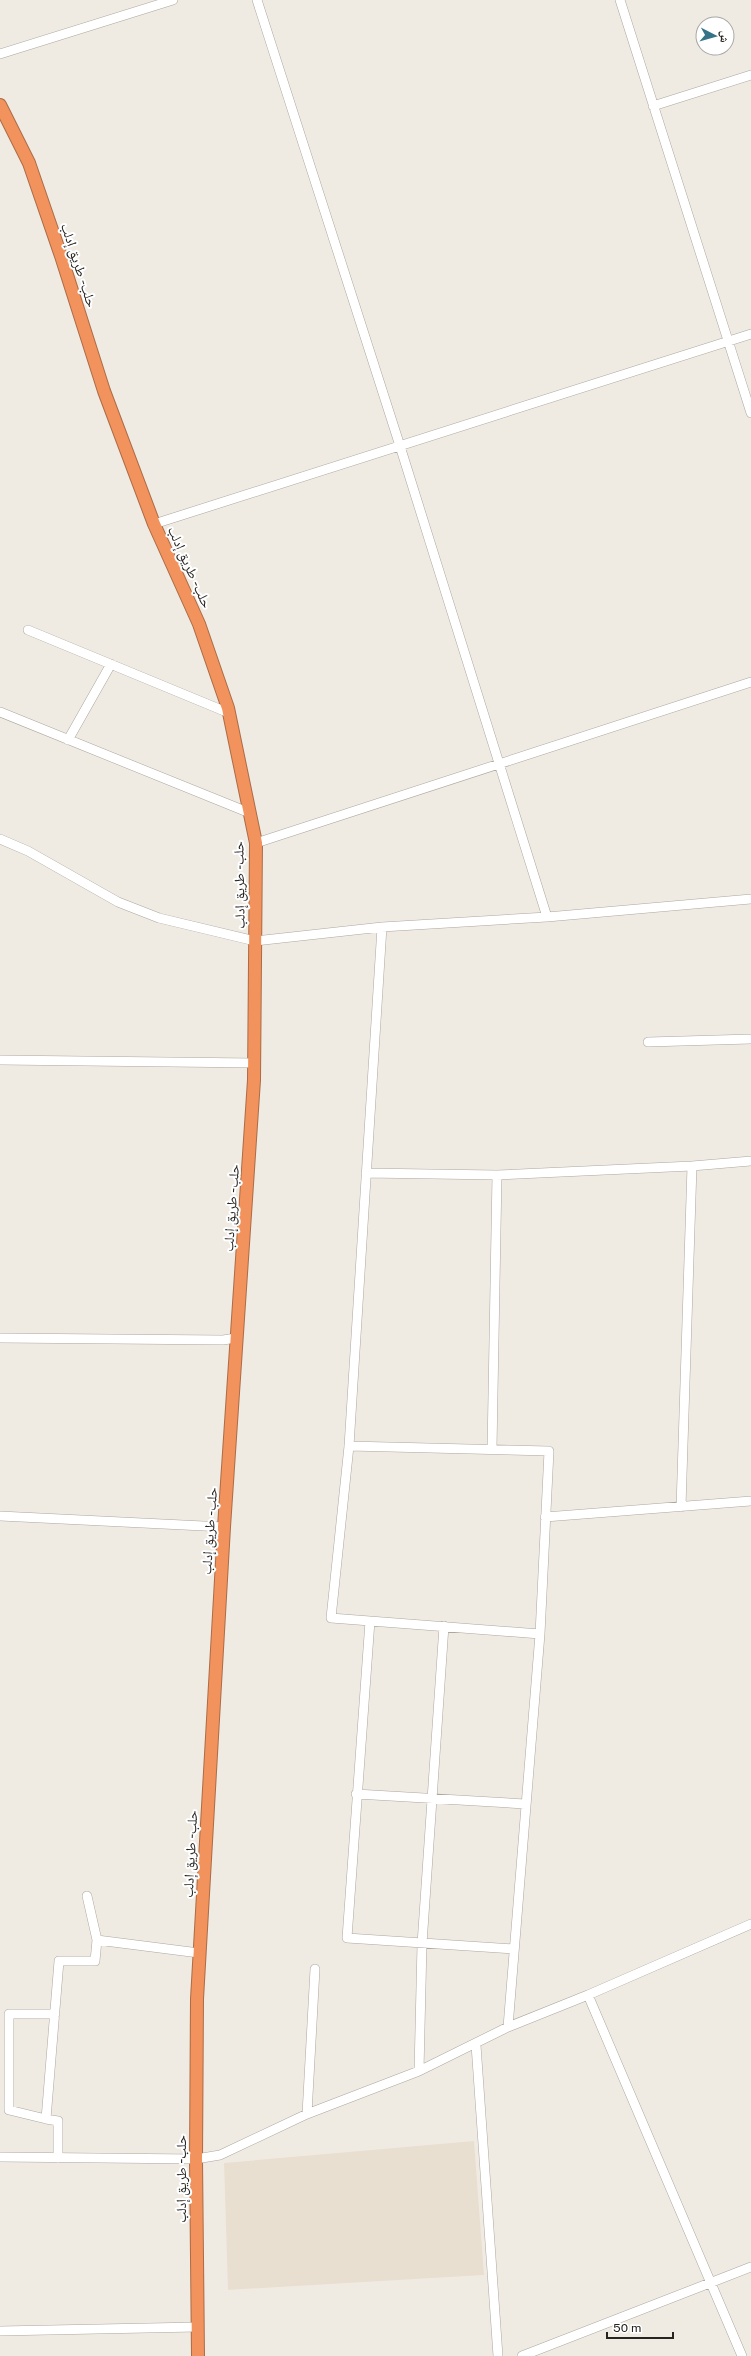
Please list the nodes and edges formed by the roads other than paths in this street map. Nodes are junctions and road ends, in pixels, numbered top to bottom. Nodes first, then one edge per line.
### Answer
1 (173, 0) edge
2 (257, 0) edge
3 (620, 0) edge
4 (0, 54) edge
5 (751, 75) edge
6 (0, 105) edge
7 (653, 106) junction
8 (751, 334) edge
9 (728, 341) junction
10 (751, 413) edge
11 (400, 446) junction
12 (154, 524) junction
13 (28, 630) dead end
14 (111, 664) junction
15 (751, 682) edge
16 (0, 712) edge
17 (229, 713) junction
18 (68, 740) junction
19 (499, 763) junction
20 (250, 813) junction
21 (0, 839) edge
22 (256, 843) junction
23 (751, 899) edge
24 (547, 917) junction
25 (382, 927) junction
26 (255, 941) junction
27 (751, 1039) edge
28 (648, 1042) dead end
29 (0, 1060) edge
30 (254, 1063) junction
31 (751, 1161) edge
32 (692, 1166) junction
33 (366, 1173) junction
34 (497, 1175) junction
35 (0, 1338) edge
36 (236, 1338) junction
37 (349, 1446) junction
38 (492, 1449) junction
39 (751, 1501) edge
40 (681, 1506) junction
41 (0, 1516) edge
42 (545, 1518) junction
43 (224, 1527) junction
44 (370, 1621) junction
45 (444, 1626) junction
46 (540, 1634) junction
47 (356, 1794) junction
48 (431, 1799) junction
49 (525, 1804) junction
50 (87, 1896) dead end
51 (751, 1924) edge
52 (97, 1940) junction
53 (422, 1944) junction
54 (514, 1949) junction
55 (199, 1953) junction
56 (315, 1970) dead end
57 (588, 1995) junction
58 (55, 2014) junction
59 (508, 2027) junction
60 (476, 2044) junction
61 (419, 2071) junction
62 (307, 2114) junction
63 (46, 2119) junction
64 (0, 2157) edge
65 (58, 2158) junction
66 (196, 2159) junction
67 (751, 2267) edge
68 (712, 2282) junction
69 (197, 2327) junction
70 (0, 2331) edge
71 (198, 2356) edge
72 (498, 2356) edge
73 (522, 2356) edge
74 (742, 2356) edge

1 - 4 street
2 - 11 street
3 - 7 street
5 - 7 street
6 - 12 highway, حلب - طريق إدلب
7 - 9 street
8 - 9 street
9 - 10 street
9 - 11 street
11 - 12 street
11 - 19 street
12 - 17 highway, حلب - طريق إدلب
13 - 14 street
14 - 17 street
14 - 18 street
15 - 19 street
16 - 18 street
17 - 20 highway, حلب - طريق إدلب
18 - 20 street
19 - 22 street
19 - 24 street
20 - 22 highway, حلب - طريق إدلب
21 - 26 street
22 - 26 highway, حلب - طريق إدلب
23 - 24 street
24 - 25 street
25 - 26 street
25 - 33 street
26 - 30 highway, حلب - طريق إدلب
27 - 28 street
29 - 30 street
30 - 36 highway, حلب - طريق إدلب
31 - 32 street
32 - 34 street
32 - 40 street
33 - 34 street
33 - 37 street
34 - 38 street
35 - 36 street
36 - 43 highway, حلب - طريق إدلب
37 - 38 street
37 - 44 street
38 - 42 street
39 - 40 street
40 - 42 street
41 - 43 street
42 - 46 street
43 - 55 highway, حلب - طريق إدلب
44 - 45 street
44 - 47 street
45 - 46 street
45 - 48 street
46 - 49 street
47 - 48 street
47 - 53 street
48 - 49 street
48 - 53 street
49 - 54 street
50 - 52 street
51 - 57 street
52 - 55 street
52 - 58 street
53 - 54 street
53 - 61 street
54 - 59 street
55 - 66 highway, حلب - طريق إدلب
56 - 62 street
57 - 59 street
57 - 68 street
58 - 63 street
58 - 63 street
59 - 60 street
60 - 61 street
60 - 72 street
61 - 62 street
62 - 66 street
63 - 65 street
64 - 65 street
65 - 66 street
66 - 69 highway, حلب - طريق إدلب
67 - 68 street
68 - 73 street
68 - 74 street
69 - 70 street
69 - 71 highway, حلب - طريق إدلب

